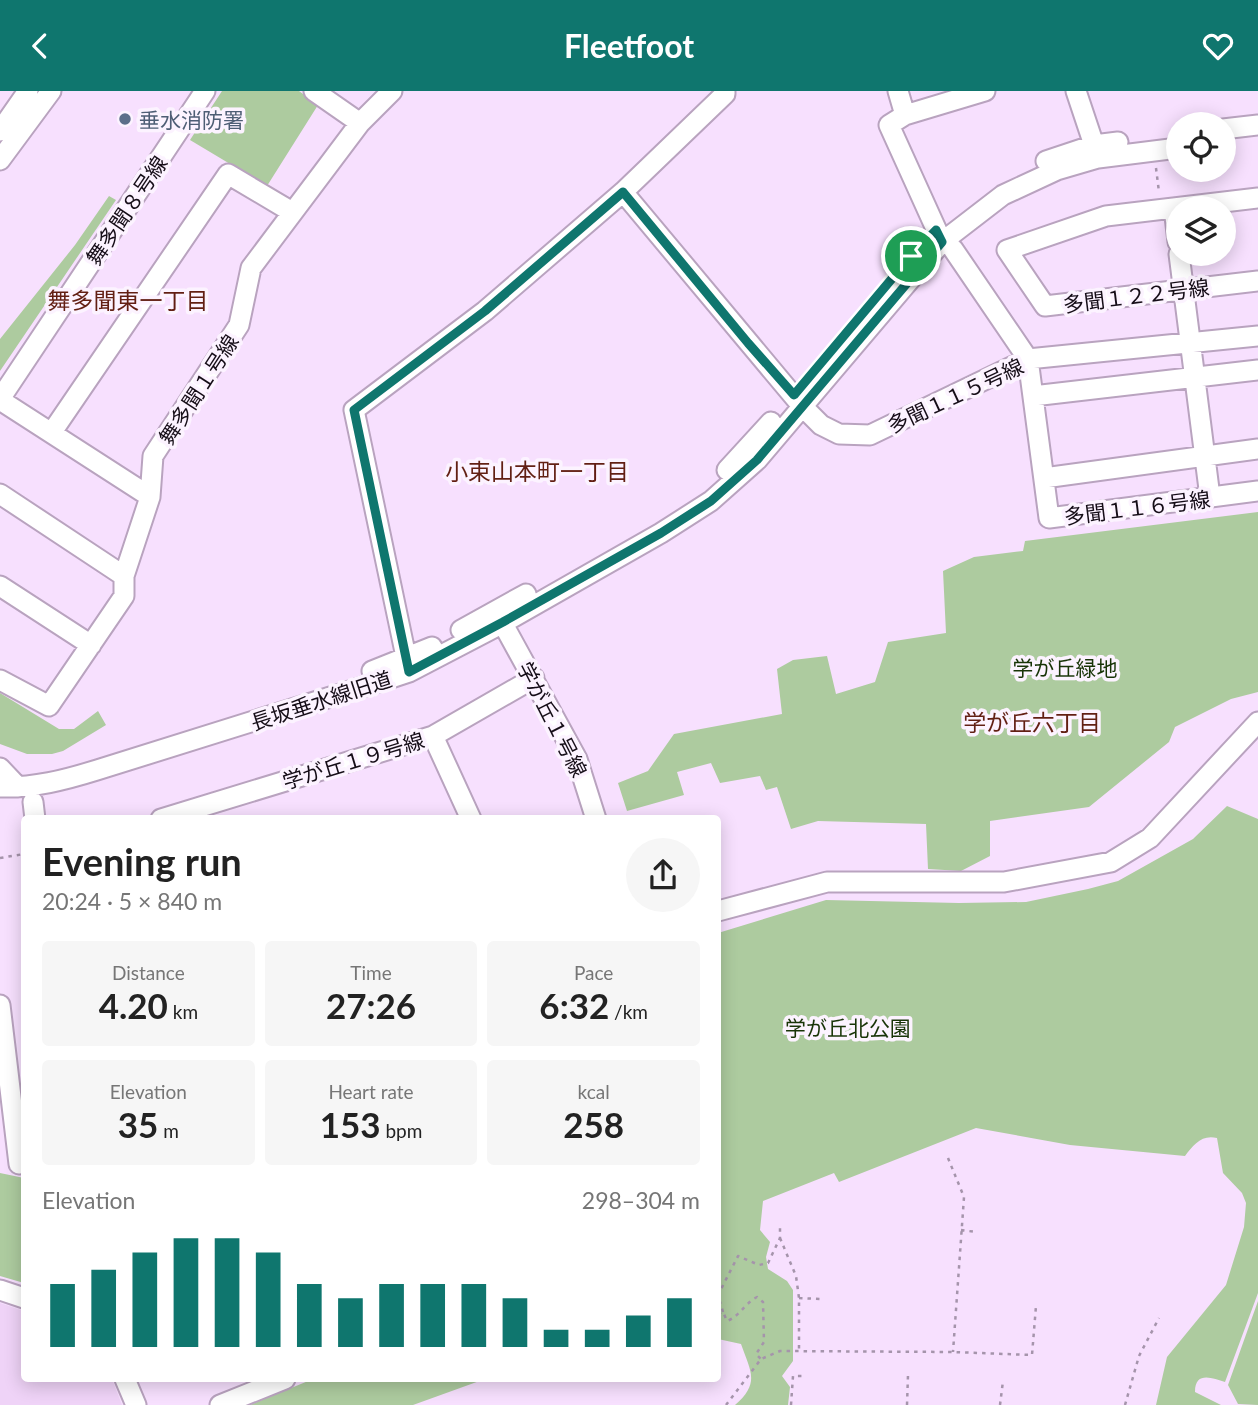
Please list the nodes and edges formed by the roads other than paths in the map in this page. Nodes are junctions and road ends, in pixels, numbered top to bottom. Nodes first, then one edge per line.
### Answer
1 (29, 91) edge
2 (51, 91) edge
3 (205, 91) edge
4 (314, 91) edge
5 (392, 91) edge
6 (725, 91) edge
7 (898, 91) edge
8 (1076, 91) edge
9 (977, 92) edge
10 (905, 115) junction
11 (360, 123) junction
12 (1258, 125) edge
13 (1236, 128) edge
14 (0, 131) edge
15 (1166, 137) edge
16 (1258, 138) edge
17 (1236, 141) edge
18 (1166, 149) edge
19 (1096, 152) junction
20 (0, 160) edge
21 (623, 192) junction
22 (1258, 198) edge
23 (1236, 201) edge
24 (1166, 209) edge
25 (292, 212) junction
26 (944, 240) junction
27 (1181, 266) edge
28 (1258, 281) edge
29 (1184, 290) junction
30 (1258, 336) edge
31 (1190, 343) junction
32 (1028, 359) junction
33 (1258, 370) edge
34 (1194, 377) junction
35 (1033, 396) junction
36 (0, 399) edge
37 (798, 400) junction
38 (52, 432) junction
39 (1258, 449) edge
40 (1205, 456) junction
41 (1044, 478) junction
42 (1258, 491) edge
43 (0, 494) edge
44 (149, 496) junction
45 (1210, 497) junction
46 (124, 576) junction
47 (0, 586) edge
48 (499, 617) junction
49 (91, 645) junction
50 (407, 665) junction
51 (534, 678) junction
52 (0, 680) edge
53 (1258, 722) edge
54 (433, 736) junction
55 (5, 778) edge
56 (174, 815) edge
57 (469, 815) edge
58 (595, 815) edge
59 (721, 910) edge
60 (0, 1005) edge
61 (3, 1052) edge
62 (15, 1163) edge
63 (0, 1290) edge
64 (21, 1297) edge
65 (126, 1382) edge
66 (278, 1382) edge
67 (136, 1405) edge
68 (220, 1405) edge

1 - 14 street
2 - 20 street
3 - 36 street, 舞多聞８号線
4 - 11 street
5 - 11 street, 舞多聞１号線
6 - 21 street
7 - 10 street
8 - 19 street
9 - 10 street
10 - 26 street
11 - 25 street, 舞多聞１号線
12 - 13 street
15 - 19 street, 長坂垂水線旧道
16 - 17 street
18 - 19 street, 長坂垂水線旧道
19 - 26 street, 長坂垂水線旧道
21 - 37 street, 多聞１１５号線
21 - 50 street
22 - 23 street, 多聞１２２号線
24 - 29 street, 多聞１２２号線
25 - 38 street
25 - 44 street, 舞多聞１号線
26 - 32 street
26 - 37 street, 長坂垂水線旧道
27 - 29 street
28 - 29 street, 多聞１２２号線
29 - 31 street
30 - 31 street, 多聞１１５号線
31 - 32 street, 多聞１１５号線
31 - 34 street
32 - 35 street, 多聞１１６号線
32 - 37 street, 多聞１１５号線
33 - 34 street
34 - 35 street
34 - 40 street
35 - 41 street, 多聞１１６号線
36 - 38 street
37 - 48 street, 長坂垂水線旧道
38 - 44 street
39 - 40 street
40 - 41 street
40 - 45 street
41 - 45 street, 多聞１１６号線
42 - 45 street, 多聞１１６号線
43 - 46 street
44 - 46 street, 舞多聞１号線
46 - 49 street, 舞多聞１号線
47 - 49 street
48 - 50 street, 長坂垂水線旧道
48 - 51 street, 学が丘１号線
49 - 52 street, 舞多聞１号線
50 - 55 street, 長坂垂水線旧道
51 - 54 street, 学が丘１９号線
51 - 58 street, 学が丘１号線
53 - 59 street
54 - 56 street, 学が丘１９号線
54 - 57 street
60 - 61 street
61 - 62 street
63 - 64 street
65 - 67 street
66 - 68 street

